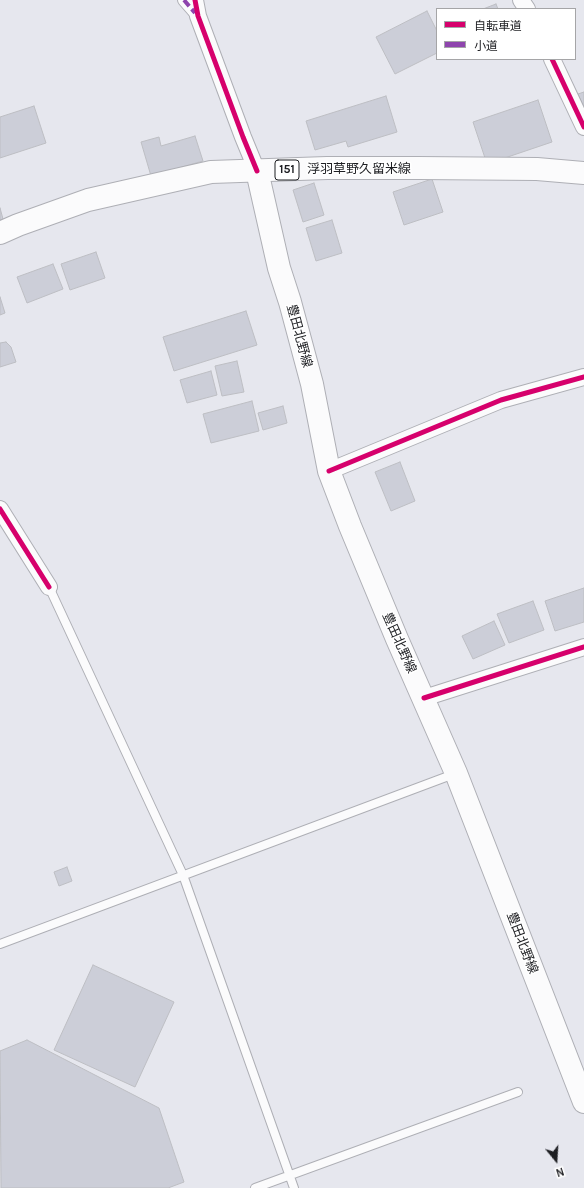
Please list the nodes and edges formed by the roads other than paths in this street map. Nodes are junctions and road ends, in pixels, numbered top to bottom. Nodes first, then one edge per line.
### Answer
1 (184, 0) edge
2 (195, 0) edge
3 (198, 16) junction
4 (552, 60) edge
5 (584, 127) edge
6 (257, 171) junction
7 (584, 174) edge
8 (0, 233) edge
9 (584, 378) edge
10 (329, 471) junction
11 (0, 509) edge
12 (49, 587) joint
13 (584, 647) edge
14 (424, 698) junction
15 (456, 773) junction
16 (183, 875) junction
17 (0, 944) edge
18 (518, 1092) dead end
19 (584, 1102) edge
20 (289, 1176) junction
21 (256, 1188) edge
22 (294, 1188) edge

1 - 3 street
2 - 3 street
3 - 6 street
4 - 5 street
6 - 7 main road, 浮羽草野久留米線 / 151
6 - 8 main road, 浮羽草野久留米線 / 151
6 - 10 main road, 豊田北野線
9 - 10 street
10 - 14 main road, 豊田北野線
11 - 12 street
12 - 16 lane
13 - 14 street
14 - 15 main road, 豊田北野線
15 - 16 lane
15 - 19 main road, 豊田北野線
16 - 17 lane
16 - 20 lane
18 - 20 lane
20 - 21 lane
20 - 22 lane

